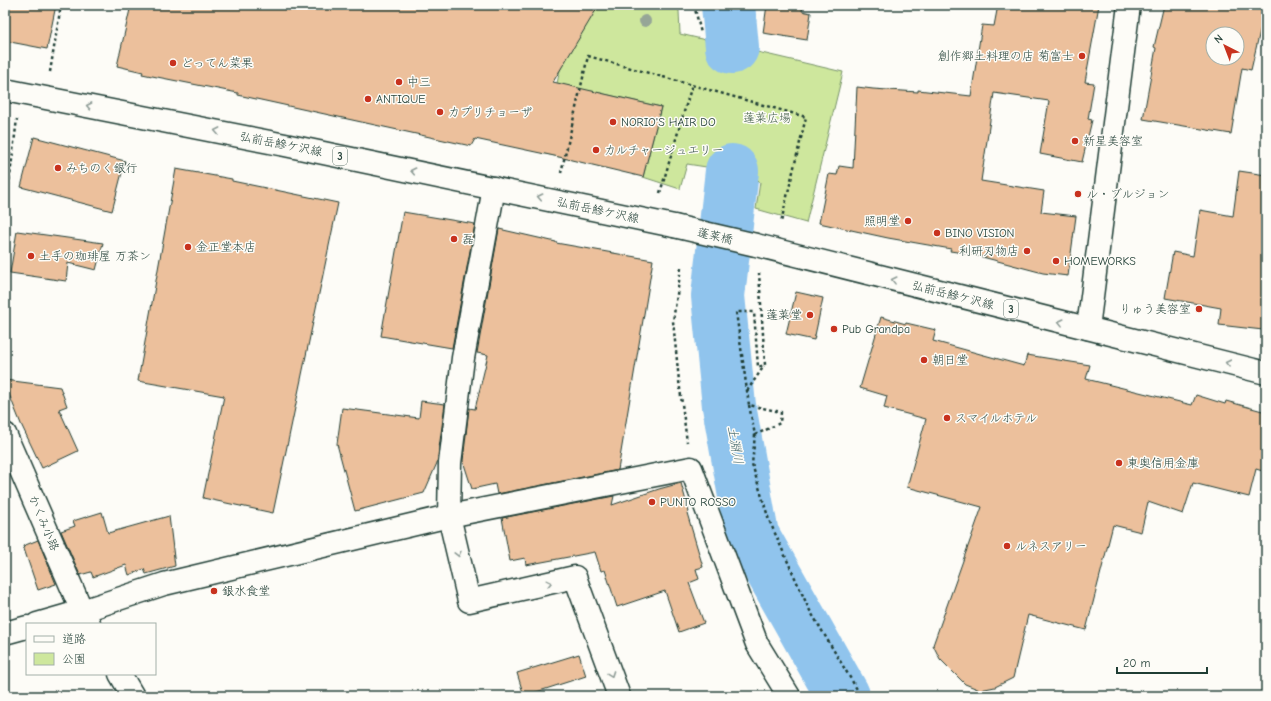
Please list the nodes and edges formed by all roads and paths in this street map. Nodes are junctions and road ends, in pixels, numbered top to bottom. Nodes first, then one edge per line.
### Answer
1 (61, 5) edge
2 (694, 5) edge
3 (1130, 5) edge
4 (701, 33) dead end
5 (49, 72) dead end
6 (692, 85) junction
7 (5, 90) edge
8 (17, 116) dead end
9 (561, 173) dead end
10 (494, 188) junction
11 (660, 193) dead end
12 (5, 216) edge
13 (781, 222) dead end
14 (674, 226) joint
15 (756, 245) joint
16 (681, 268) dead end
17 (759, 272) dead end
18 (1088, 328) junction
19 (765, 365) junction
20 (1266, 373) edge
21 (747, 392) junction
22 (748, 405) junction
23 (5, 434) edge
24 (755, 435) junction
25 (691, 468) junction
26 (449, 516) junction
27 (86, 618) edge
28 (45, 623) edge
29 (26, 627) edge
30 (5, 633) edge
31 (121, 675) edge
32 (133, 696) edge
33 (619, 696) edge
34 (789, 696) edge
35 (861, 696) edge

1 - 5 path
2 - 4 path
3 - 18 street
6 - 9 path
6 - 11 path
6 - 13 path
10 -> 7 street, 弘前岳鰺ケ沢線 / 3
8 - 12 path
14 -> 10 street, 弘前岳鰺ケ沢線 / 3
10 - 26 street
14 - 15 street, 蓬莱橋 / 3, bridge
18 -> 15 street, 弘前岳鰺ケ沢線 / 3
16 - 25 path
17 - 19 path
20 -> 18 street, 弘前岳鰺ケ沢線 / 3
19 - 21 path
19 - 21 path
21 - 22 path
22 - 24 path
22 - 24 path
23 - 27 street, かくみ小路
24 - 35 path
25 - 26 street
25 - 34 street
26 - 27 street
26 -> 33 street
27 - 28 street
29 - 30 street
31 - 32 street

